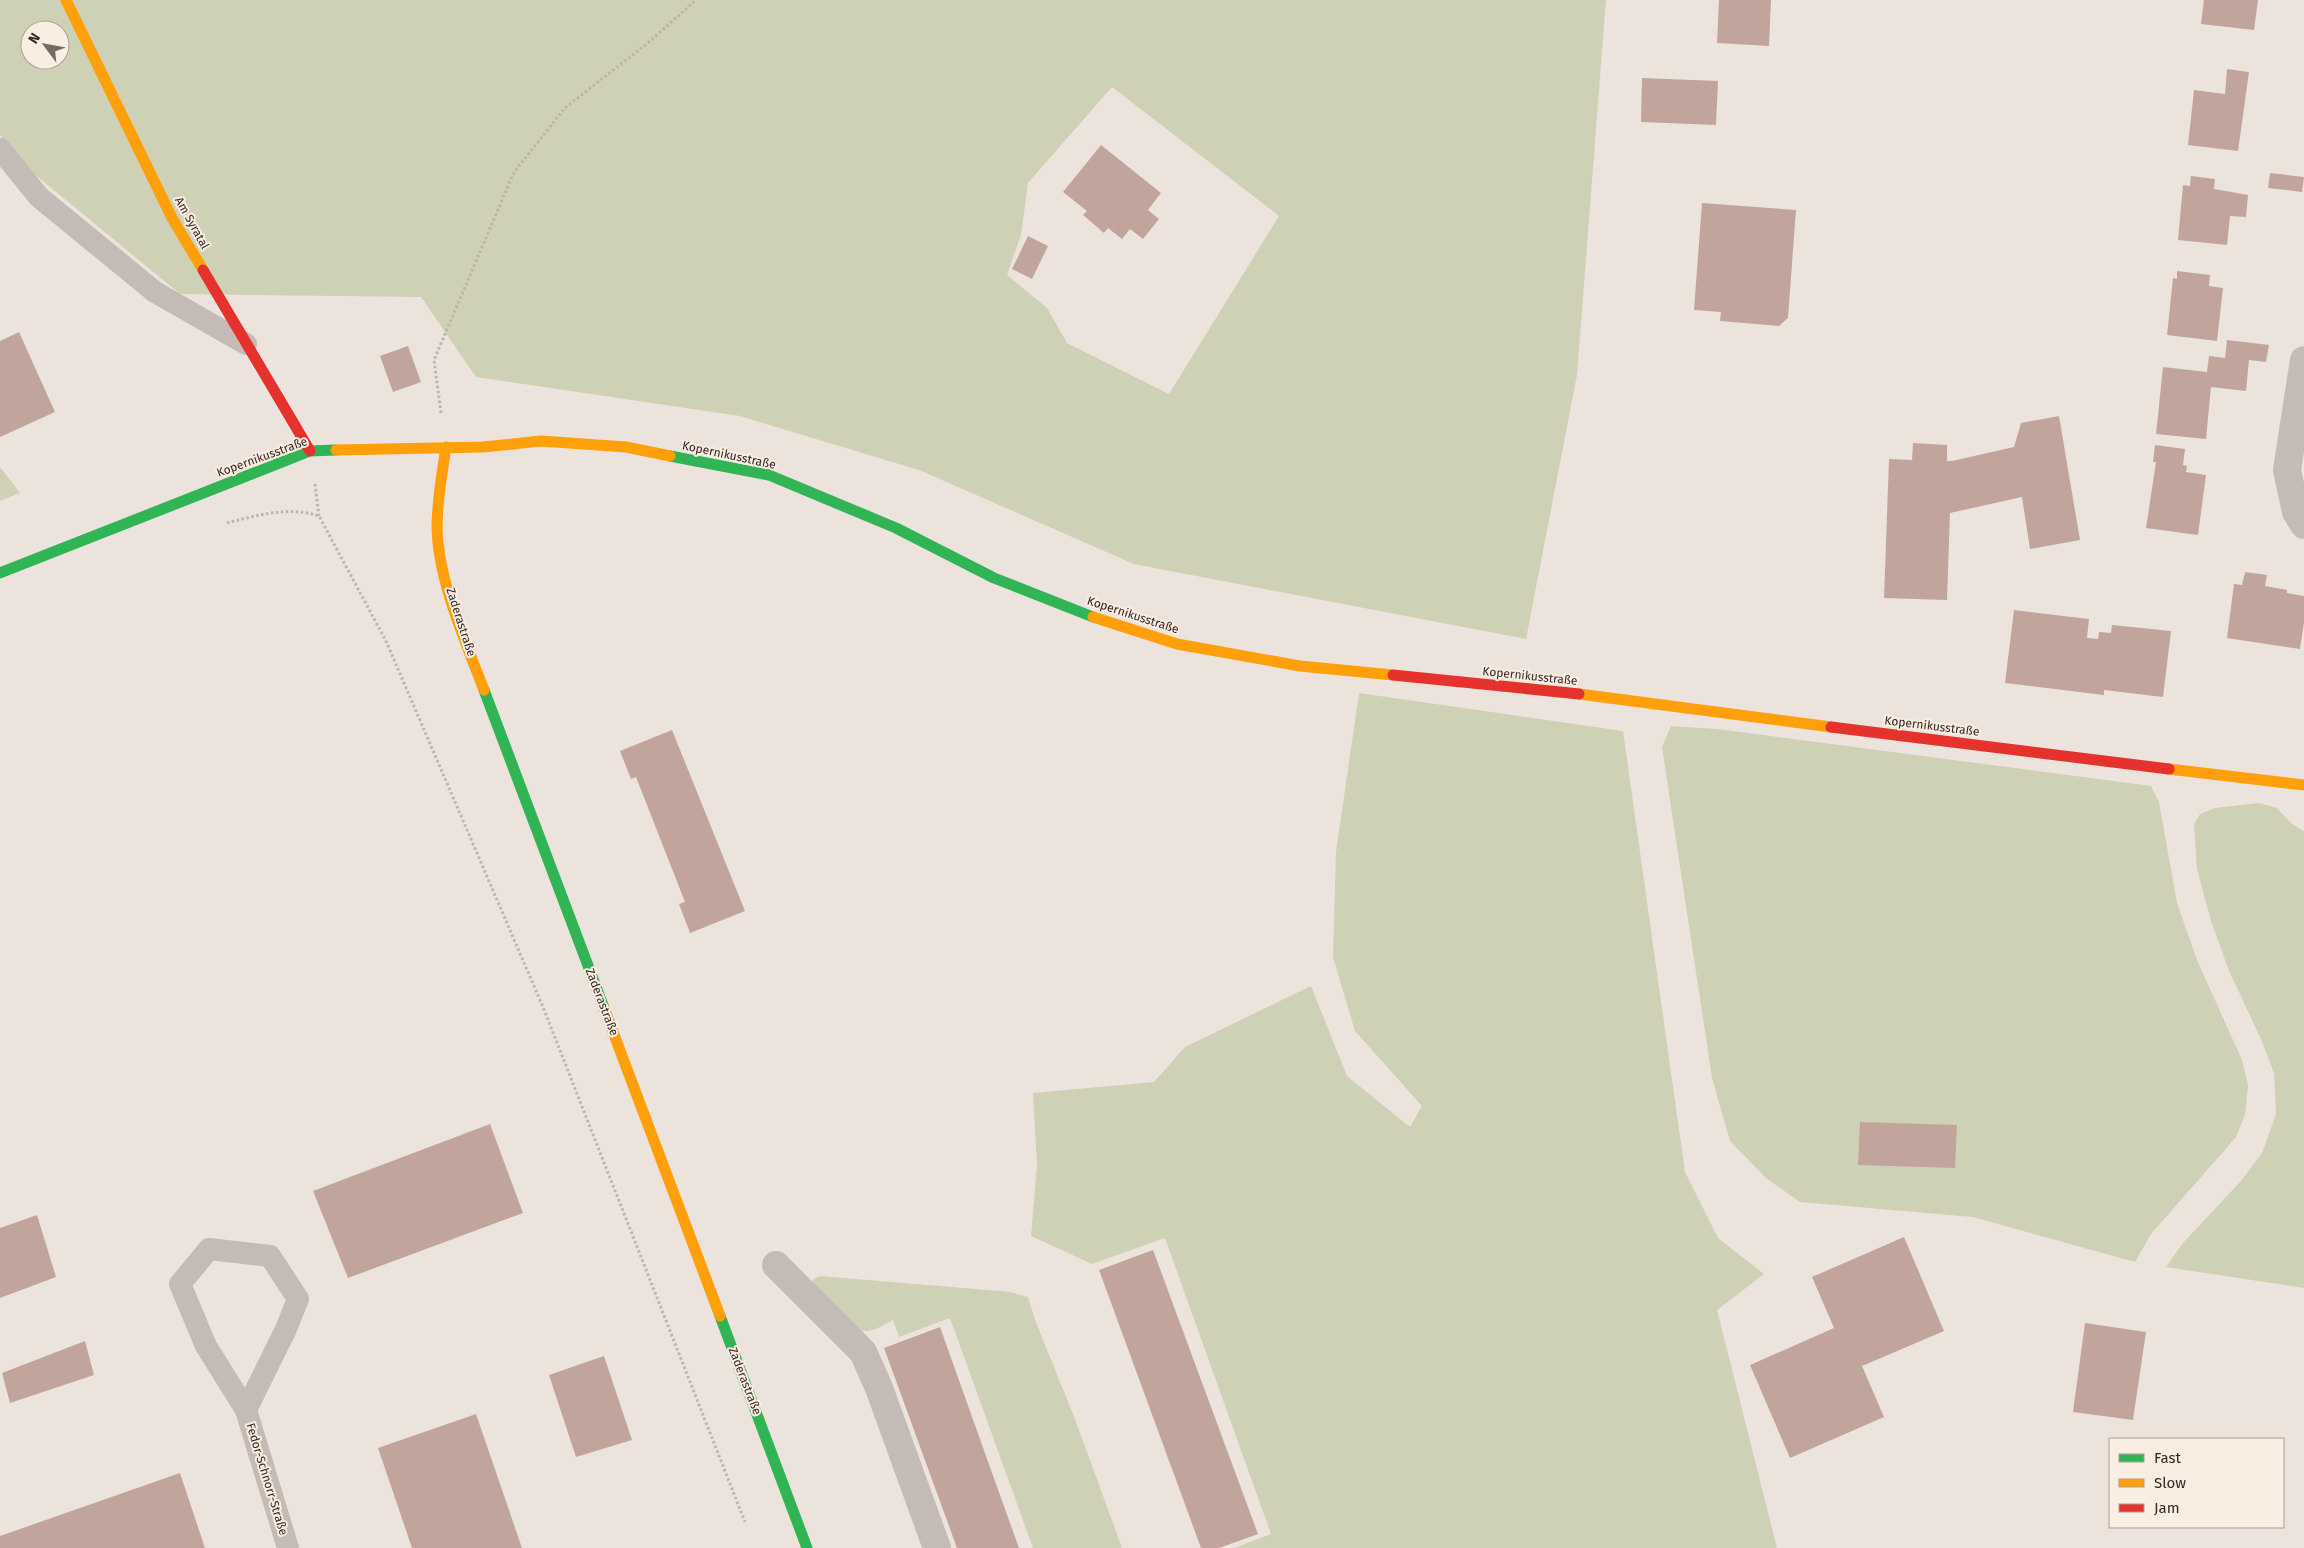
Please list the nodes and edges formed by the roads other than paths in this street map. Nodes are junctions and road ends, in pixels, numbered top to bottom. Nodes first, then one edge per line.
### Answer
1 (66, 0) edge
2 (0, 149) edge
3 (246, 344) junction
4 (2304, 360) edge
5 (446, 447) junction
6 (310, 451) junction
7 (2304, 525) edge
8 (0, 573) edge
9 (2304, 784) edge
10 (776, 1265) dead end
11 (246, 1410) junction
12 (801, 1546) edge
13 (288, 1548) edge
14 (937, 1548) edge

1 - 3 street, Am Syratal
2 - 3 lane
3 - 6 street, Am Syratal
4 - 7 street
5 - 6 street, Kopernikusstraße
5 - 9 street, Kopernikusstraße
5 - 12 street, Zaderastraße
6 - 8 street, Kopernikusstraße
10 - 14 street
11 - 11 lane, Fedor-Schnorr-Straße
11 - 13 lane, Fedor-Schnorr-Straße

